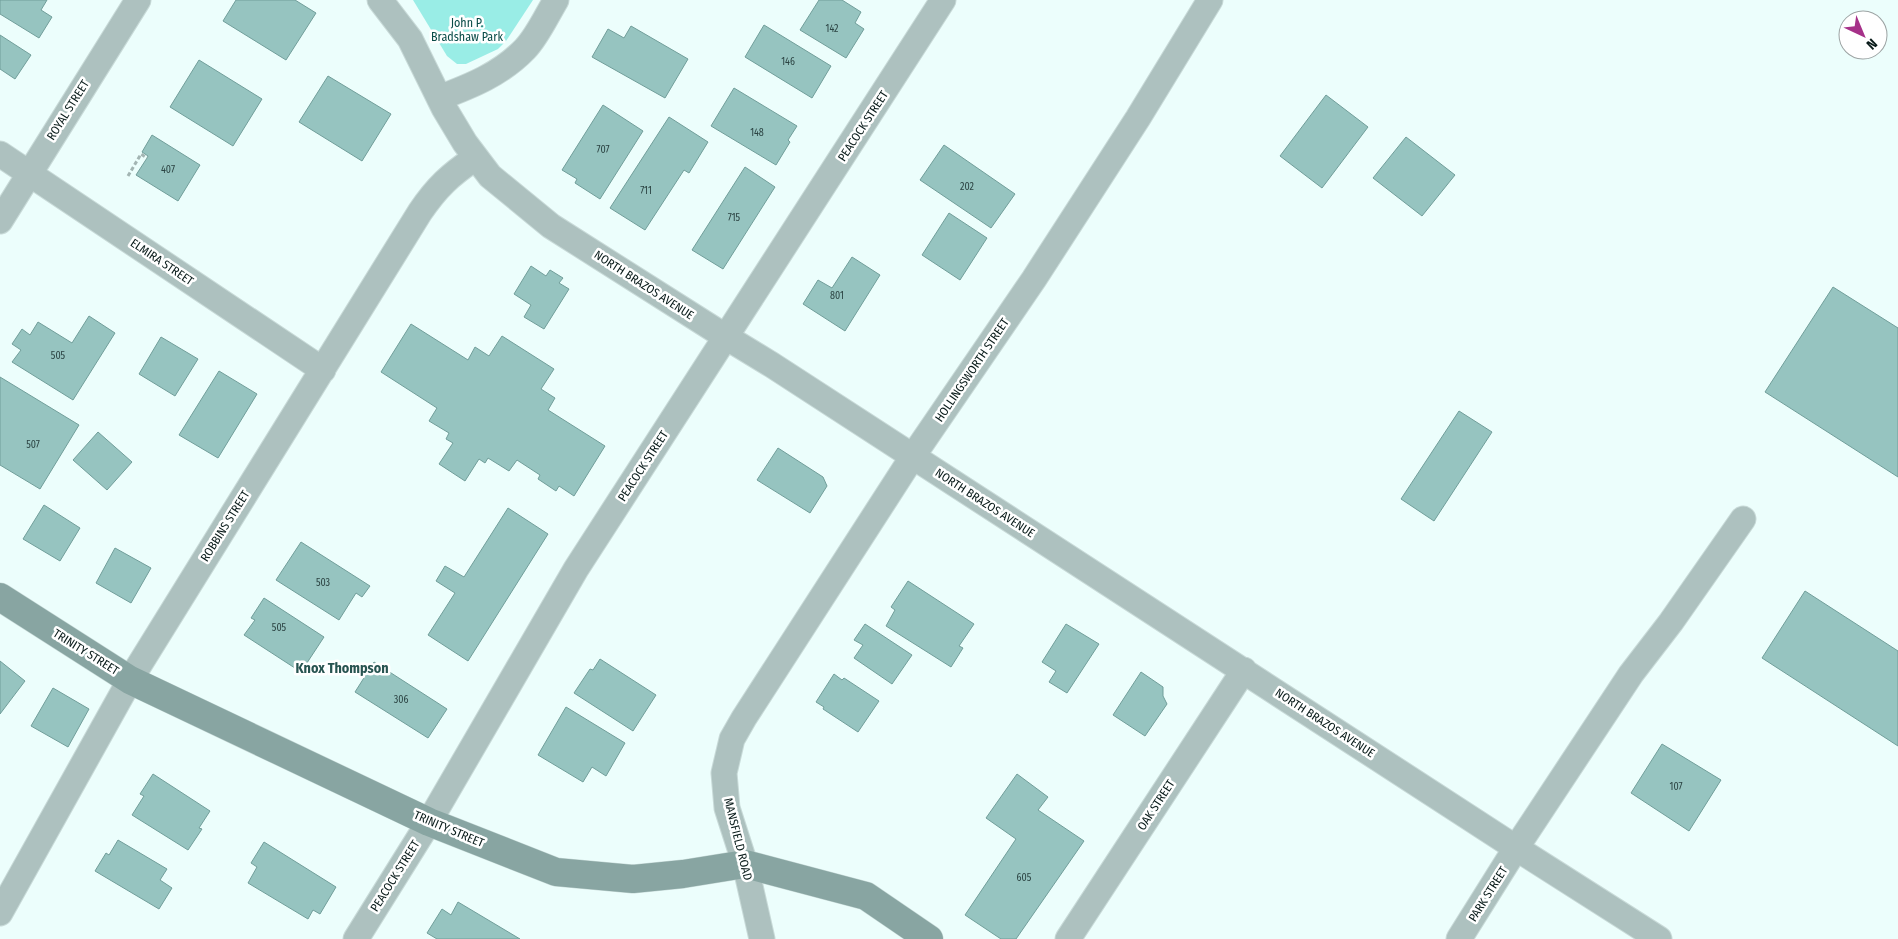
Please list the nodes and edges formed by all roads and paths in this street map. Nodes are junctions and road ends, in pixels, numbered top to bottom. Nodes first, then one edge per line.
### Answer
1 (138, 0) edge
2 (380, 0) edge
3 (556, 0) edge
4 (943, 0) edge
5 (1210, 0) edge
6 (439, 98) junction
7 (0, 154) edge
8 (147, 158) dead end
9 (475, 158) junction
10 (28, 173) junction
11 (128, 176) dead end
12 (0, 221) edge
13 (726, 337) junction
14 (323, 370) junction
15 (913, 456) junction
16 (1743, 519) dead end
17 (0, 597) edge
18 (1244, 670) junction
19 (130, 680) junction
20 (732, 739) joint
21 (429, 822) junction
22 (1516, 848) junction
23 (745, 864) junction
24 (0, 913) edge
25 (356, 939) edge
26 (762, 939) edge
27 (929, 939) edge
28 (1068, 939) edge
29 (1459, 939) edge
30 (1659, 939) edge

1 - 10 street, ROYAL STREET
2 - 6 street, NORTH BRAZOS AVENUE
3 - 6 street
4 - 13 street, PEACOCK STREET
5 - 15 street, HOLLINGSWORTH STREET
6 - 9 street, NORTH BRAZOS AVENUE
7 - 10 street, ELMIRA STREET
8 - 11 path
9 - 13 street, NORTH BRAZOS AVENUE
9 - 14 street, ROBBINS STREET
10 - 12 street, ROYAL STREET
10 - 14 street, ELMIRA STREET
13 - 15 street, NORTH BRAZOS AVENUE
13 - 21 street, PEACOCK STREET
14 - 19 street, ROBBINS STREET
15 - 18 street, NORTH BRAZOS AVENUE
15 - 20 street, HOLLINGSWORTH STREET
16 - 22 street, PARK STREET
17 - 19 street, TRINITY STREET
18 - 22 street, NORTH BRAZOS AVENUE
18 - 28 street, OAK STREET
19 - 21 street, TRINITY STREET
19 - 24 street, ROBBINS STREET
20 - 23 street, MANSFIELD ROAD
21 - 23 street, TRINITY STREET
21 - 25 street, PEACOCK STREET
22 - 29 street, PARK STREET
22 - 30 street, NORTH BRAZOS AVENUE
23 - 26 street, MANSFIELD ROAD
23 - 27 street, TRINITY STREET

